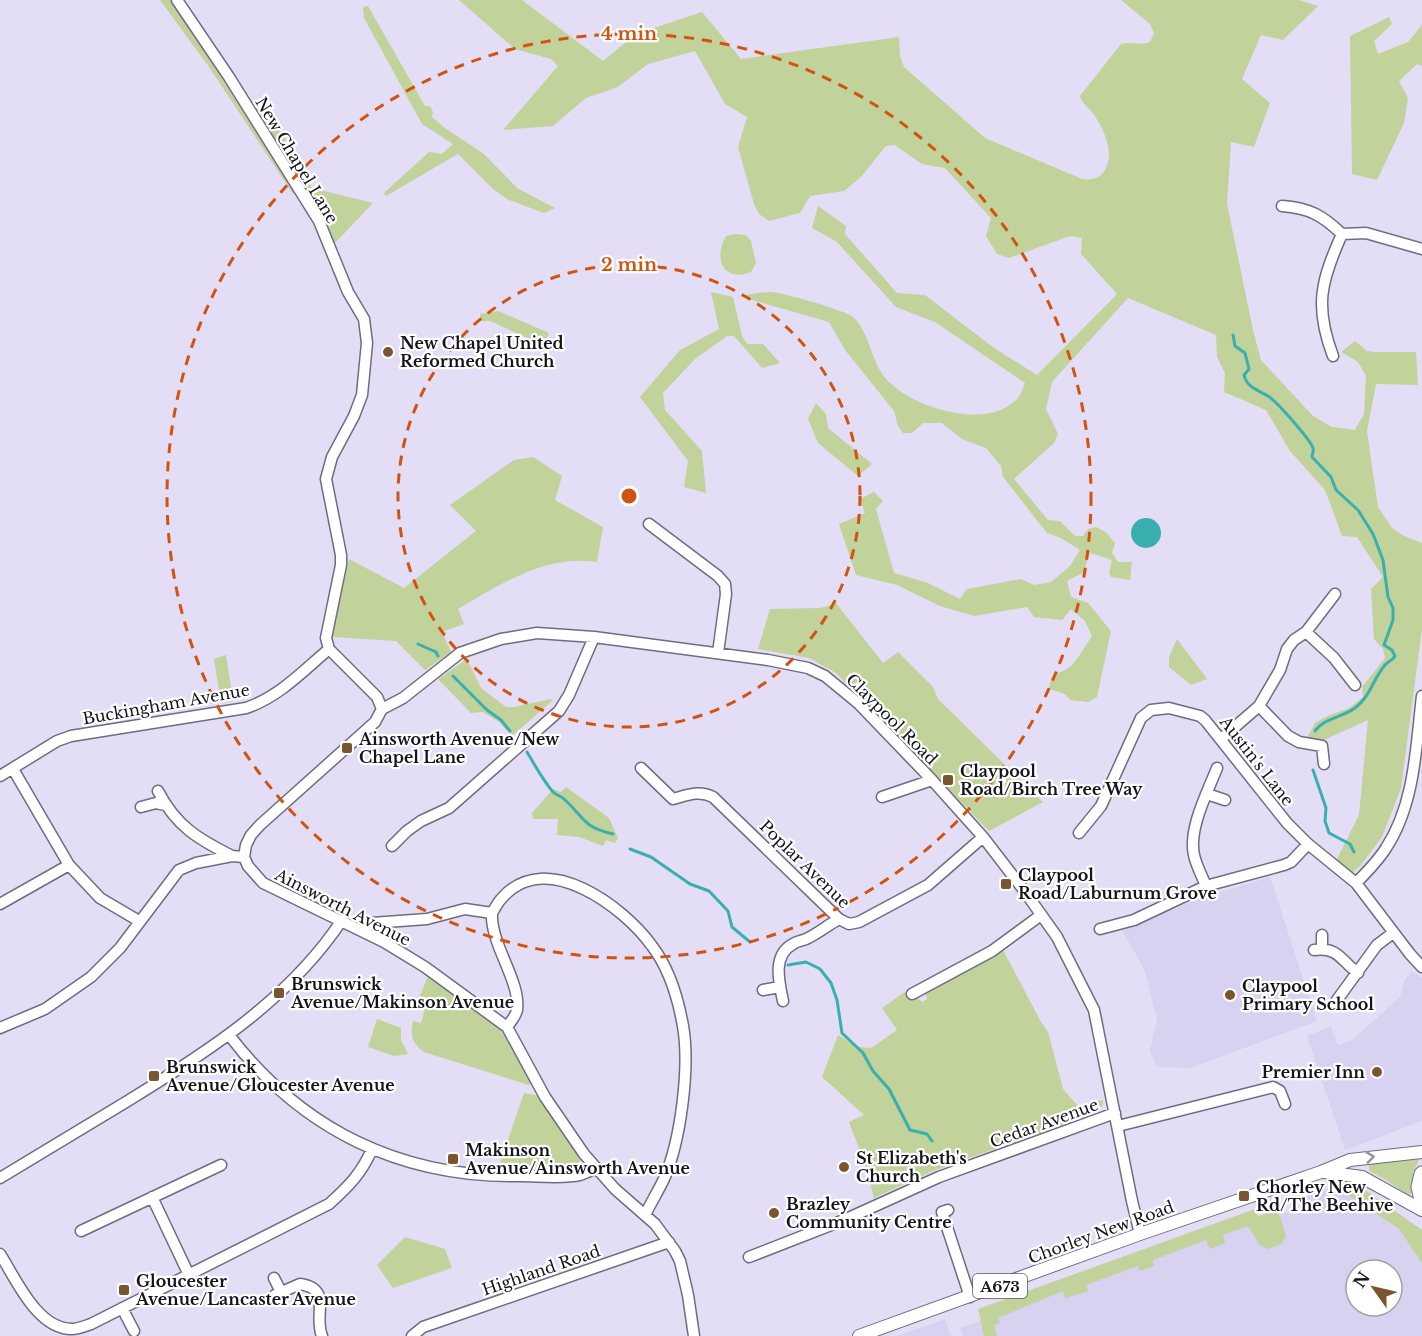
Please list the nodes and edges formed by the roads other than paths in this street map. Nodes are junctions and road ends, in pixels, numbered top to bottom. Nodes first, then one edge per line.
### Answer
1 (177, 0) edge
2 (1280, 206) dead end
3 (1342, 234) junction
4 (1422, 249) edge
5 (1335, 359) dead end
6 (649, 524) dead end
7 (1335, 594) dead end
8 (1306, 632) junction
9 (594, 637) junction
10 (329, 649) junction
11 (718, 653) junction
12 (1355, 685) dead end
13 (1422, 696) edge
14 (1259, 706) junction
15 (382, 709) junction
16 (1221, 739) junction
17 (1418, 757) edge
18 (1324, 764) dead end
19 (641, 768) dead end
20 (1217, 768) dead end
21 (13, 769) junction
22 (0, 776) edge
23 (932, 780) junction
24 (158, 791) dead end
25 (1207, 794) junction
26 (882, 797) dead end
27 (1225, 800) dead end
28 (165, 805) junction
29 (141, 807) dead end
30 (1079, 833) dead end
31 (983, 837) junction
32 (1308, 844) junction
33 (392, 846) dead end
34 (232, 856) junction
35 (244, 857) junction
36 (69, 865) junction
37 (1356, 883) junction
38 (1206, 886) junction
39 (0, 904) edge
40 (492, 913) junction
41 (1041, 915) junction
42 (839, 919) junction
43 (342, 920) junction
44 (139, 921) junction
45 (1104, 925) dead end
46 (362, 930) junction
47 (1393, 933) junction
48 (1322, 935) dead end
49 (1422, 967) edge
50 (1358, 973) junction
51 (780, 987) junction
52 (763, 990) dead end
53 (918, 994) dead end
54 (1337, 1000) dead end
55 (783, 1001) dead end
56 (507, 1026) junction
57 (0, 1028) edge
58 (229, 1035) junction
59 (1285, 1104) dead end
60 (1115, 1113) junction
61 (1118, 1126) junction
62 (372, 1149) junction
63 (1422, 1152) edge
64 (221, 1165) dead end
65 (597, 1168) junction
66 (1321, 1172) junction
67 (1422, 1174) edge
68 (0, 1178) edge
69 (152, 1197) junction
70 (1422, 1200) edge
71 (948, 1210) dead end
72 (1422, 1210) edge
73 (645, 1215) junction
74 (81, 1231) dead end
75 (1140, 1234) junction
76 (669, 1242) junction
77 (0, 1254) edge
78 (749, 1257) dead end
79 (189, 1275) junction
80 (274, 1278) dead end
81 (970, 1297) junction
82 (122, 1308) junction
83 (134, 1331) dead end
84 (322, 1336) edge
85 (412, 1336) edge
86 (694, 1336) edge
87 (859, 1336) edge

1 - 10 street, New Chapel Lane
2 - 3 street
3 - 4 street
3 - 5 street
6 - 11 street
7 - 8 street
8 - 12 street
8 - 14 street
9 - 11 street, Claypool Road
9 - 15 street, Claypool Road
9 - 33 street
10 - 15 street
10 - 21 street, Buckingham Avenue
11 - 23 street, Claypool Road
13 - 17 street
14 - 16 street
14 - 18 street
15 - 35 street
16 - 30 street, Austin's Lane
16 - 32 street, Austin's Lane
17 - 37 street
19 - 42 street, Poplar Avenue
20 - 25 street
21 - 22 street, Buckingham Avenue
21 - 36 street
23 - 26 street
23 - 31 street, Claypool Road
24 - 28 street
25 - 27 street
25 - 38 street
28 - 29 street
28 - 34 street
31 - 41 street, Claypool Road
31 - 42 street, Poplar Avenue
32 - 37 street, Austin's Lane
32 - 38 street
34 - 35 street
34 - 44 street
35 - 43 street, Ainsworth Avenue
36 - 39 street
36 - 44 street
37 - 47 street, Austin's Lane
38 - 45 street
40 - 46 street
40 - 56 street
40 - 73 street
41 - 53 street
41 - 60 street, Claypool Road
42 - 51 street
43 - 46 street, Ainsworth Avenue
43 - 58 street
44 - 57 street
46 - 56 street, Ainsworth Avenue
47 - 49 street, Austin's Lane
47 - 50 street
48 - 50 street
50 - 54 street
51 - 52 street
51 - 55 street
56 - 65 street, Ainsworth Avenue
58 - 62 street
58 - 68 street
59 - 61 street
60 - 61 street, Claypool Road
60 - 78 street, Cedar Avenue
61 - 75 street, Claypool Road
62 - 65 street
62 - 79 street
66 -> 63 main road, Chorley New Road / A673
64 - 69 street
65 - 73 street, Ainsworth Avenue
66 - 72 main road, Chorley New Road / A673
66 - 75 main road, Chorley New Road / A673
67 - 70 highway
69 - 74 street
69 - 79 street
71 - 81 street
73 - 76 street, Ainsworth Avenue
75 - 81 main road, Chorley New Road / A673
76 - 85 street, Highland Road
76 - 86 street, Ainsworth Avenue
77 - 82 street
79 - 82 street
80 - 84 street
81 - 87 main road, Chorley New Road / A673
82 - 83 street

